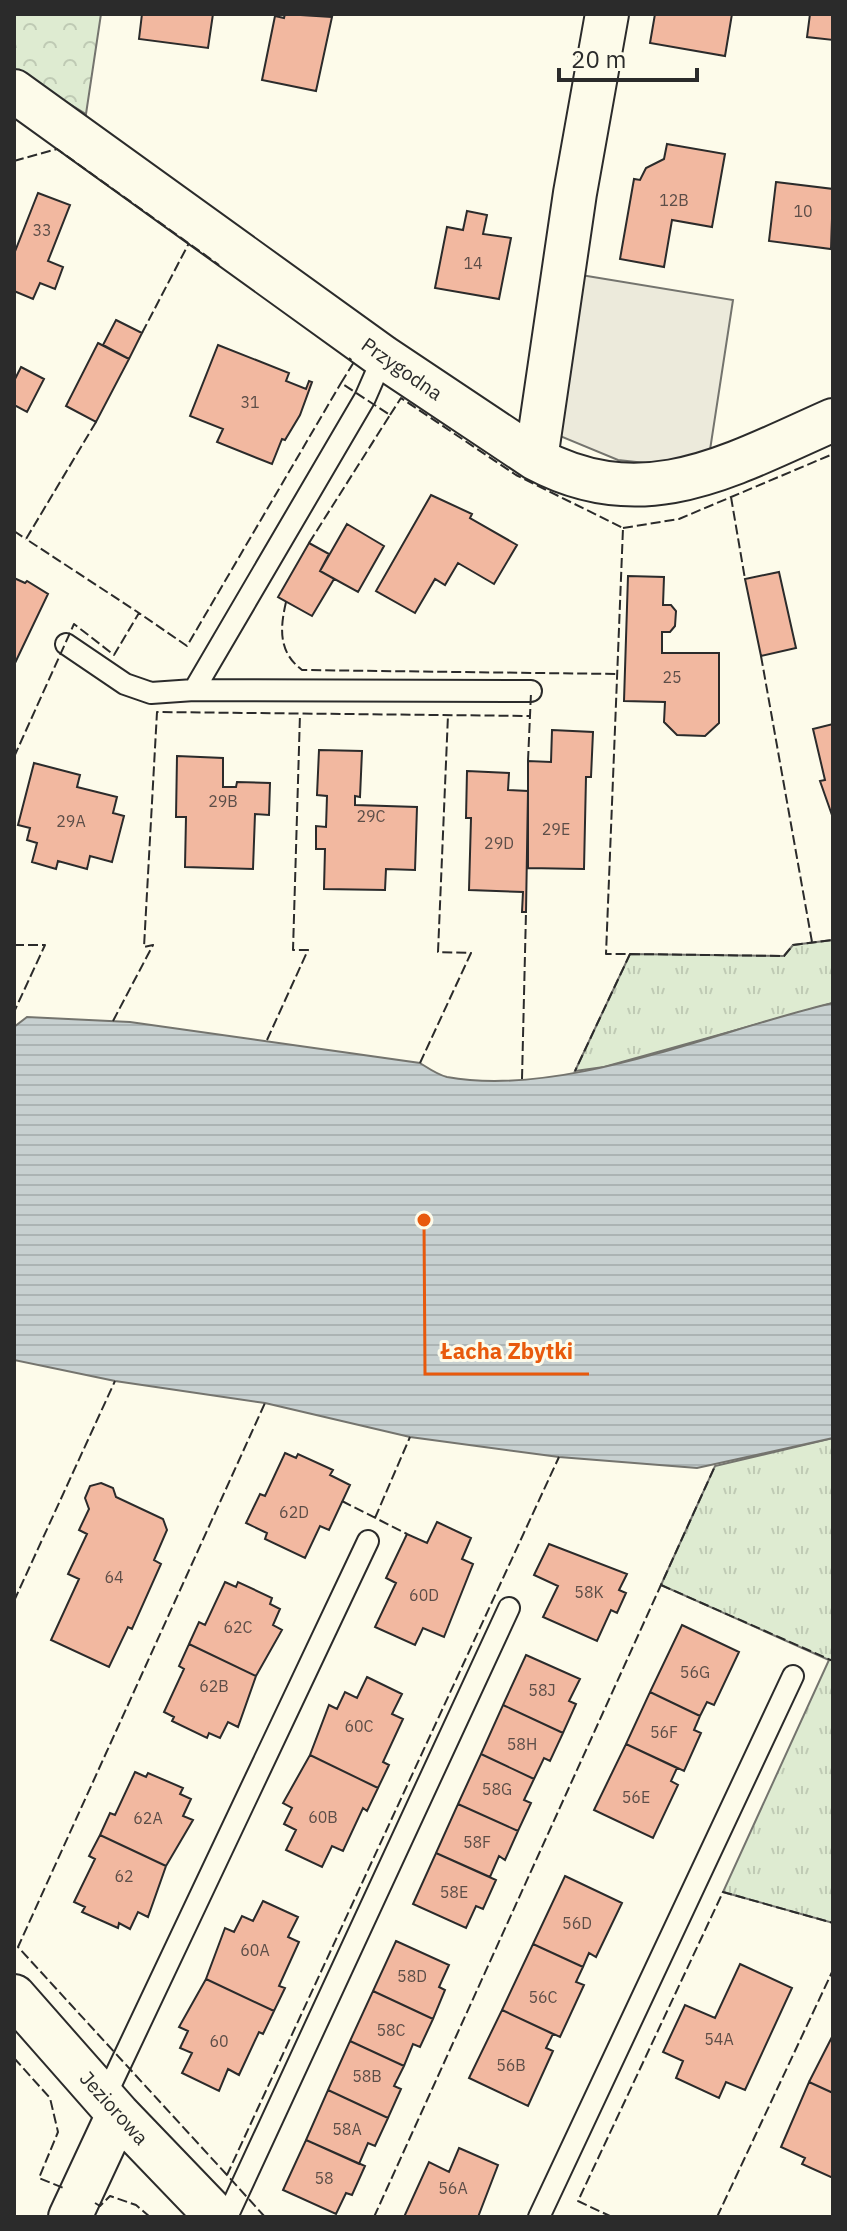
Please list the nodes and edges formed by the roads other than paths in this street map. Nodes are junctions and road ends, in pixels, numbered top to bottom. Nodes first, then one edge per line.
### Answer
1 (607, 14) edge
2 (14, 91) edge
3 (383, 357) junction
4 (833, 420) edge
5 (536, 459) junction
6 (66, 644) dead end
7 (194, 690) junction
8 (531, 691) dead end
9 (368, 1541) dead end
10 (509, 1608) dead end
11 (793, 1676) dead end
12 (14, 1996) edge
13 (111, 2106) junction
14 (70, 2217) edge
15 (217, 2217) edge
16 (227, 2217) edge
17 (539, 2217) edge

1 - 5 street
2 - 3 street, Przygodna
3 - 5 street, Przygodna
3 - 7 lane
4 - 5 street, Przygodna
6 - 7 lane
7 - 8 lane
9 - 13 lane
10 - 16 lane
11 - 17 lane
12 - 13 street, Jeziorowa
13 - 14 street
13 - 15 street, Jeziorowa

